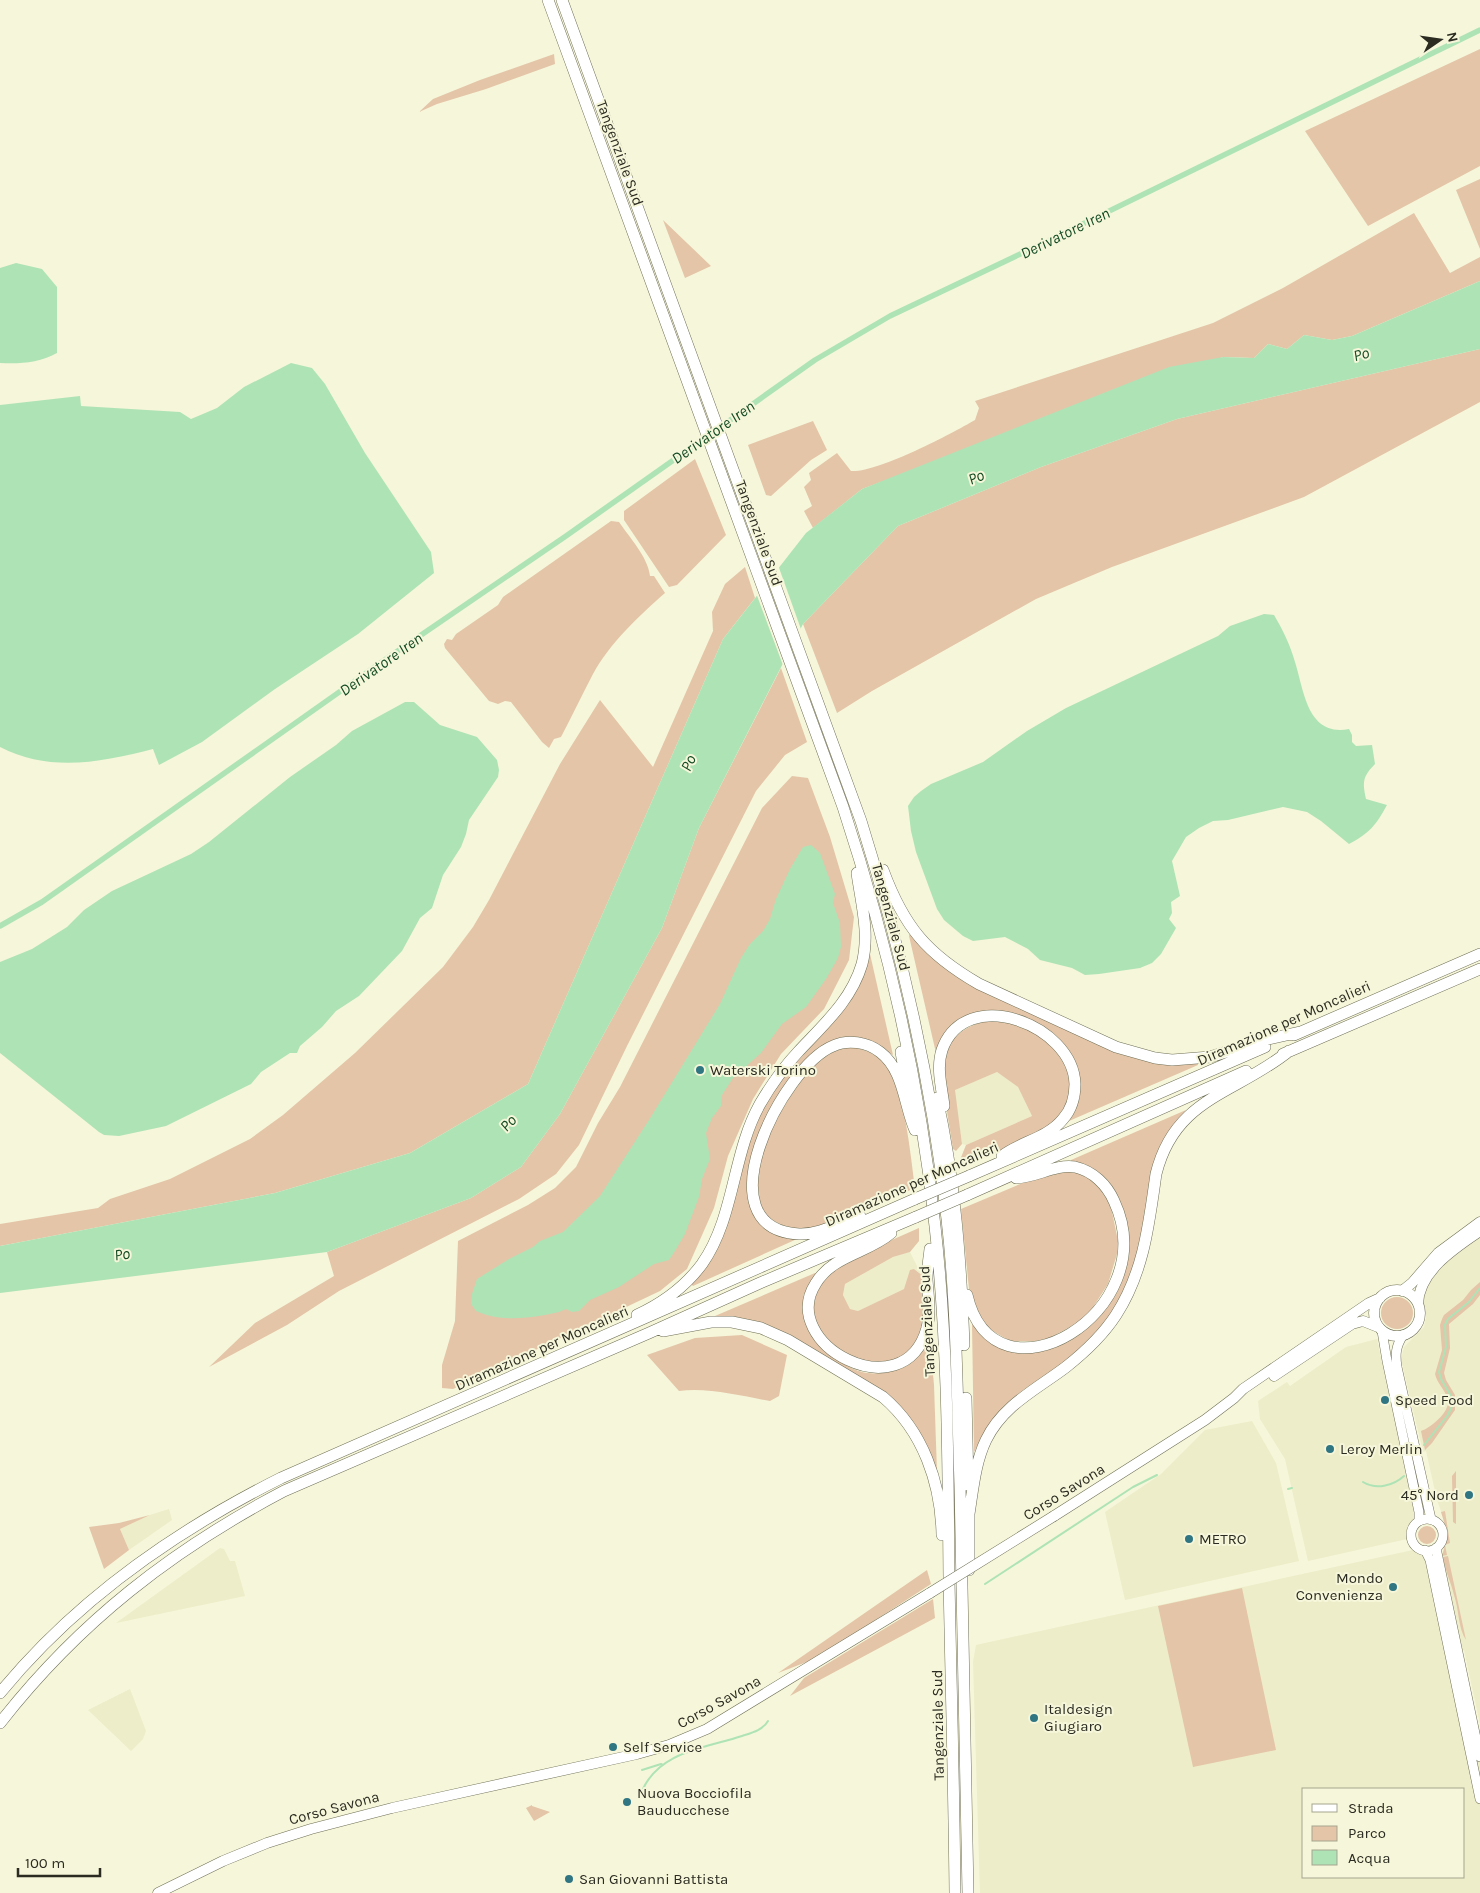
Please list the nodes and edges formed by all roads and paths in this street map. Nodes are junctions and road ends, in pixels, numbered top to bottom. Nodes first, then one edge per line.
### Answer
1 (548, 0) edge
2 (562, 0) edge
3 (854, 800) junction
4 (843, 807) junction
5 (857, 873) junction
6 (1480, 954) edge
7 (1480, 969) edge
8 (1300, 1032) junction
9 (920, 1043) junction
10 (1289, 1052) junction
11 (915, 1130) junction
12 (944, 1135) junction
13 (987, 1168) junction
14 (1007, 1178) junction
15 (889, 1210) junction
16 (1480, 1222) edge
17 (900, 1224) junction
18 (1480, 1231) edge
19 (930, 1249) junction
20 (960, 1266) junction
21 (1402, 1291) junction
22 (1380, 1298) junction
23 (1418, 1304) junction
24 (1380, 1329) junction
25 (944, 1330) junction
26 (649, 1333) junction
27 (1403, 1335) junction
28 (575, 1350) junction
29 (1234, 1398) junction
30 (969, 1514) junction
31 (1431, 1519) junction
32 (1419, 1521) junction
33 (1436, 1548) junction
34 (1424, 1550) junction
35 (949, 1578) junction
36 (963, 1608) junction
37 (0, 1693) edge
38 (0, 1723) edge
39 (1480, 1757) edge
40 (1480, 1799) edge
41 (158, 1893) edge
42 (956, 1893) edge
43 (968, 1893) edge

1 - 4 highway, Tangenziale Sud
2 - 3 highway, Tangenziale Sud
3 - 8 highway
3 - 9 highway, Tangenziale Sud
4 - 5 highway
4 - 25 highway, Tangenziale Sud
5 - 11 highway
5 - 28 highway
6 - 8 highway, Diramazione per Moncalieri
7 - 10 highway, Diramazione per Moncalieri
8 - 13 highway, Diramazione per Moncalieri
9 - 12 highway
9 - 36 highway, Tangenziale Sud
10 - 14 highway, Diramazione per Moncalieri
10 - 30 highway
11 - 15 highway
11 - 19 highway
12 - 13 highway
12 - 20 highway
13 - 15 highway, Diramazione per Moncalieri, bridge
14 - 17 highway, Diramazione per Moncalieri, bridge
14 - 20 highway
15 - 28 highway, Diramazione per Moncalieri
16 - 21 main road, Corso Savona
17 - 19 highway
17 - 26 highway, Diramazione per Moncalieri
18 - 23 main road
19 - 25 highway
20 - 30 highway
21 - 22 main road, Corso Savona
21 - 23 main road
22 - 24 main road
22 - 29 main road, Corso Savona
23 - 27 main road
24 - 27 main road, Corso Savona
24 - 29 main road, Corso Savona
24 - 32 street
25 - 35 highway, Tangenziale Sud
26 - 35 highway
26 - 38 highway, Diramazione per Moncalieri
27 - 31 street
28 - 37 highway, Diramazione per Moncalieri
29 - 41 main road, Corso Savona, bridge
30 - 36 highway
31 - 32 street
31 - 33 street
32 - 34 street
33 - 34 street
33 - 39 street
34 - 40 street
35 - 42 highway, Tangenziale Sud
36 - 43 highway, Tangenziale Sud

